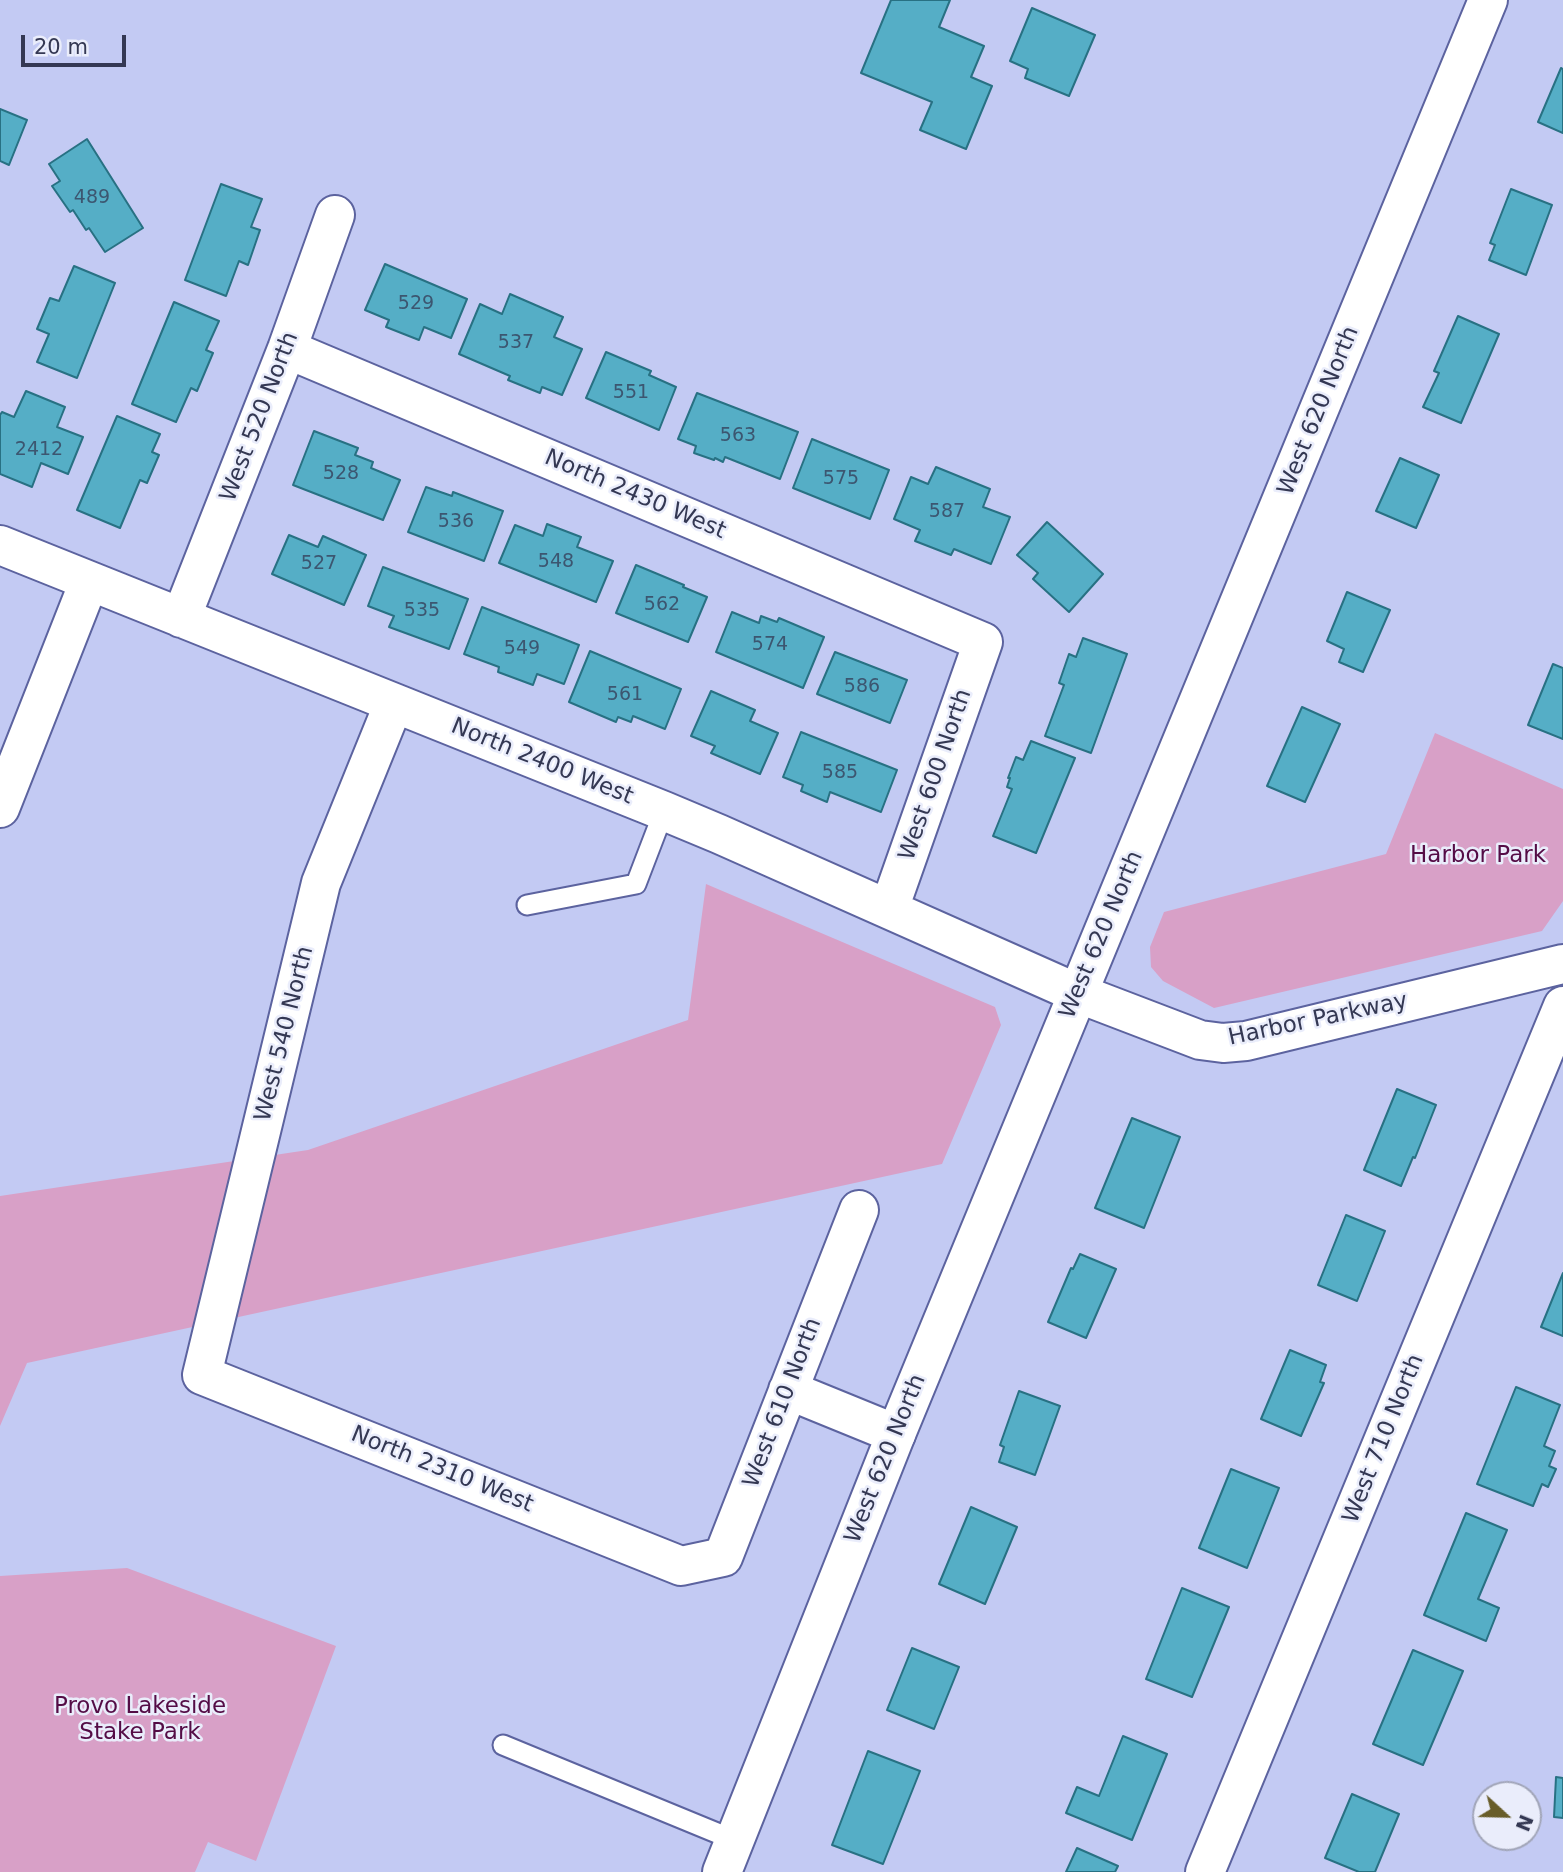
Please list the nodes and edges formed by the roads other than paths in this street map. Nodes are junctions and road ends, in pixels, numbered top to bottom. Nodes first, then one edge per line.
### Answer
1 (1488, 0) edge
2 (335, 215) dead end
3 (287, 349) junction
4 (0, 545) edge
5 (89, 582) junction
6 (181, 618) junction
7 (983, 642) joint
8 (394, 703) junction
9 (0, 808) edge
10 (664, 811) junction
11 (527, 905) dead end
12 (889, 909) junction
13 (1563, 964) edge
14 (1077, 993) junction
15 (1563, 1006) edge
16 (859, 1210) dead end
17 (202, 1375) joint
18 (788, 1390) junction
19 (896, 1434) junction
20 (681, 1566) joint
21 (503, 1745) dead end
22 (728, 1856) edge
23 (1206, 1872) edge

1 - 14 street, West 620 North
2 - 3 street, West 520 North
3 - 6 street, West 520 North
3 - 7 street, North 2430 West
4 - 5 street, North 2400 West
5 - 6 street, North 2400 West
5 - 9 street
6 - 8 street, North 2400 West
7 - 12 street, West 600 North
8 - 10 street, North 2400 West
8 - 17 street, West 540 North
10 - 11 lane
10 - 12 street, North 2400 West
12 - 14 street, North 2400 West
13 - 14 street, Harbor Parkway
14 - 19 street, West 620 North
15 - 23 street, West 710 North
16 - 18 street, West 610 North
17 - 20 street, North 2310 West
18 - 19 street
18 - 20 street, West 610 North
19 - 22 street, West 620 North
21 - 22 lane

